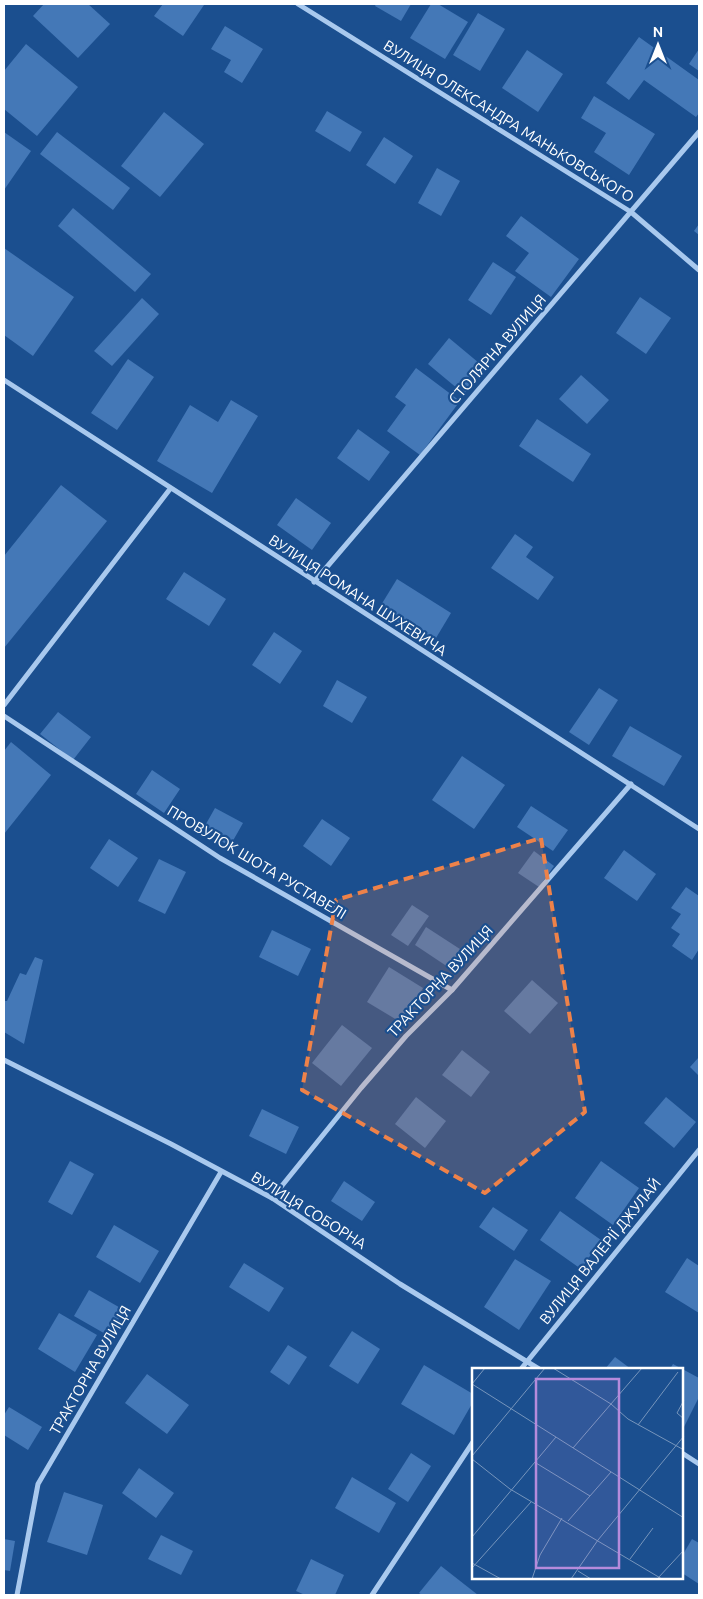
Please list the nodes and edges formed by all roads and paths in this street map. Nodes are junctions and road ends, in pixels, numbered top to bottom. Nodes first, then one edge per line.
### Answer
1 (298, 4) edge
2 (699, 132) edge
3 (631, 212) junction
4 (699, 270) edge
5 (4, 380) edge
6 (170, 489) junction
7 (314, 582) junction
8 (4, 705) edge
9 (4, 716) edge
10 (630, 784) junction
11 (699, 829) edge
12 (452, 990) junction
13 (4, 1060) edge
14 (699, 1150) edge
15 (221, 1172) junction
16 (272, 1198) junction
17 (526, 1361) junction
18 (522, 1368) edge
19 (537, 1368) edge
20 (472, 1444) edge
21 (683, 1454) edge
22 (699, 1464) edge
23 (17, 1595) edge
24 (372, 1595) edge

1 - 3 street, ВУЛИЦЯ ОЛЕКСАНДРА МАНЬКОВСЬКОГО
2 - 3 street, СТОЛЯРНА ВУЛИЦЯ
3 - 4 street, ВУЛИЦЯ ОЛЕКСАНДРА МАНЬКОВСЬКОГО
3 - 7 street, СТОЛЯРНА ВУЛИЦЯ
5 - 6 street, ВУЛИЦЯ РОМАНА ШУХЕВИЧА
6 - 7 street, ВУЛИЦЯ РОМАНА ШУХЕВИЧА
6 - 8 street
7 - 10 street, ВУЛИЦЯ РОМАНА ШУХЕВИЧА
9 - 12 street, ПРОВУЛОК ШОТА РУСТАВЕЛІ
10 - 11 street, ВУЛИЦЯ РОМАНА ШУХЕВИЧА
10 - 12 street, ТРАКТОРНА ВУЛИЦЯ
12 - 16 street, ТРАКТОРНА ВУЛИЦЯ
13 - 15 street, ВУЛИЦЯ СОБОРНА
14 - 17 street, ВУЛИЦЯ ВАЛЕРІЇ ДЖУЛАЙ
15 - 16 street, ВУЛИЦЯ СОБОРНА
15 - 23 street, ТРАКТОРНА ВУЛИЦЯ
16 - 17 street, ВУЛИЦЯ СОБОРНА
17 - 18 street, ВУЛИЦЯ ВАЛЕРІЇ ДЖУЛАЙ
17 - 19 street, ВУЛИЦЯ СОБОРНА
20 - 24 street
21 - 22 street

